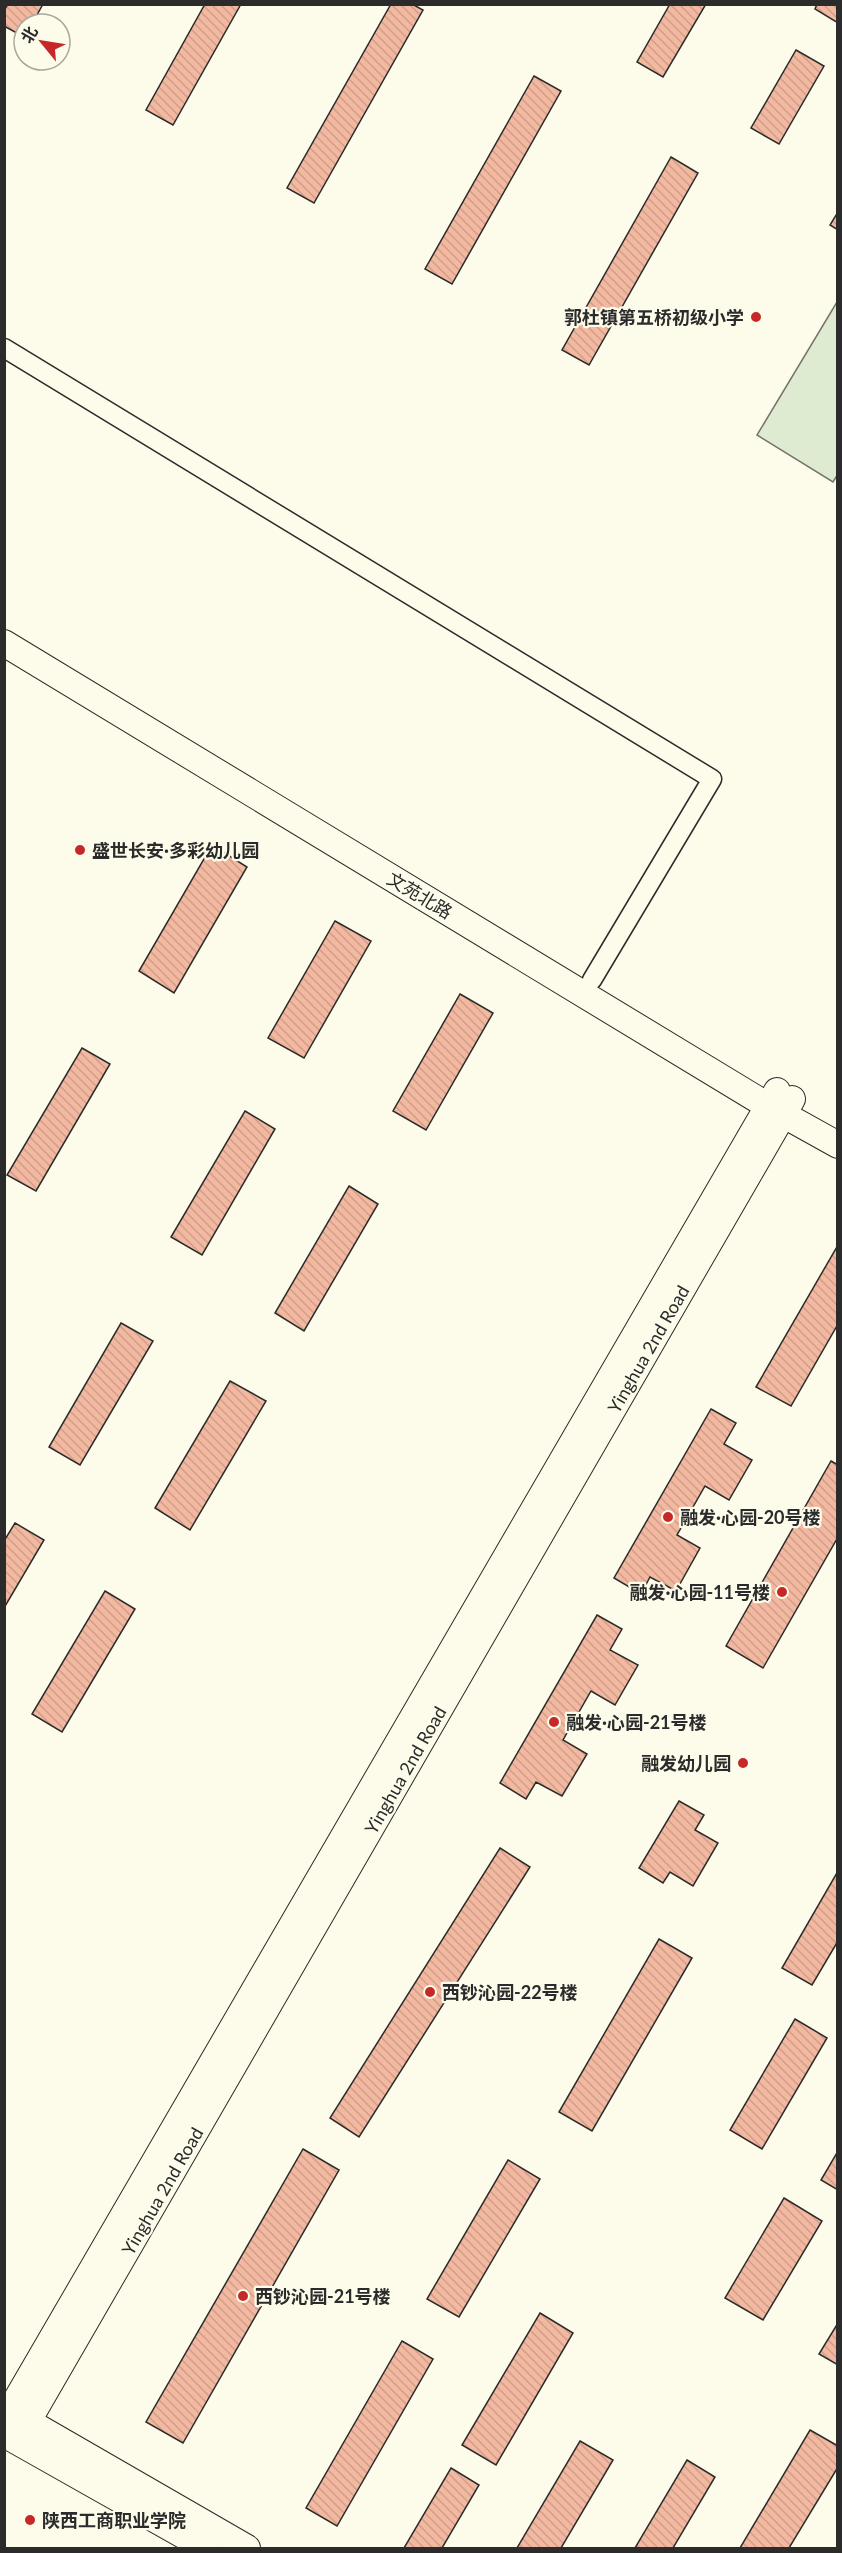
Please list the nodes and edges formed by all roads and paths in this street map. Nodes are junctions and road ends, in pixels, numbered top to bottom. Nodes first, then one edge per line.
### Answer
1 (4, 348) edge
2 (4, 625) edge
3 (4, 643) edge
4 (592, 980) junction
5 (780, 1103) junction
6 (837, 1125) edge
7 (837, 1145) edge
8 (12, 2423) edge
9 (206, 2548) edge
10 (247, 2548) edge

1 - 4 street
2 - 4 street, 文苑北路
3 - 5 street, 文苑北路
4 - 5 street, 文苑北路
5 - 6 street, 文苑北路
5 - 7 street, 文苑北路
5 - 8 street, Yinghua 2nd Road
8 - 9 street
8 - 10 street

